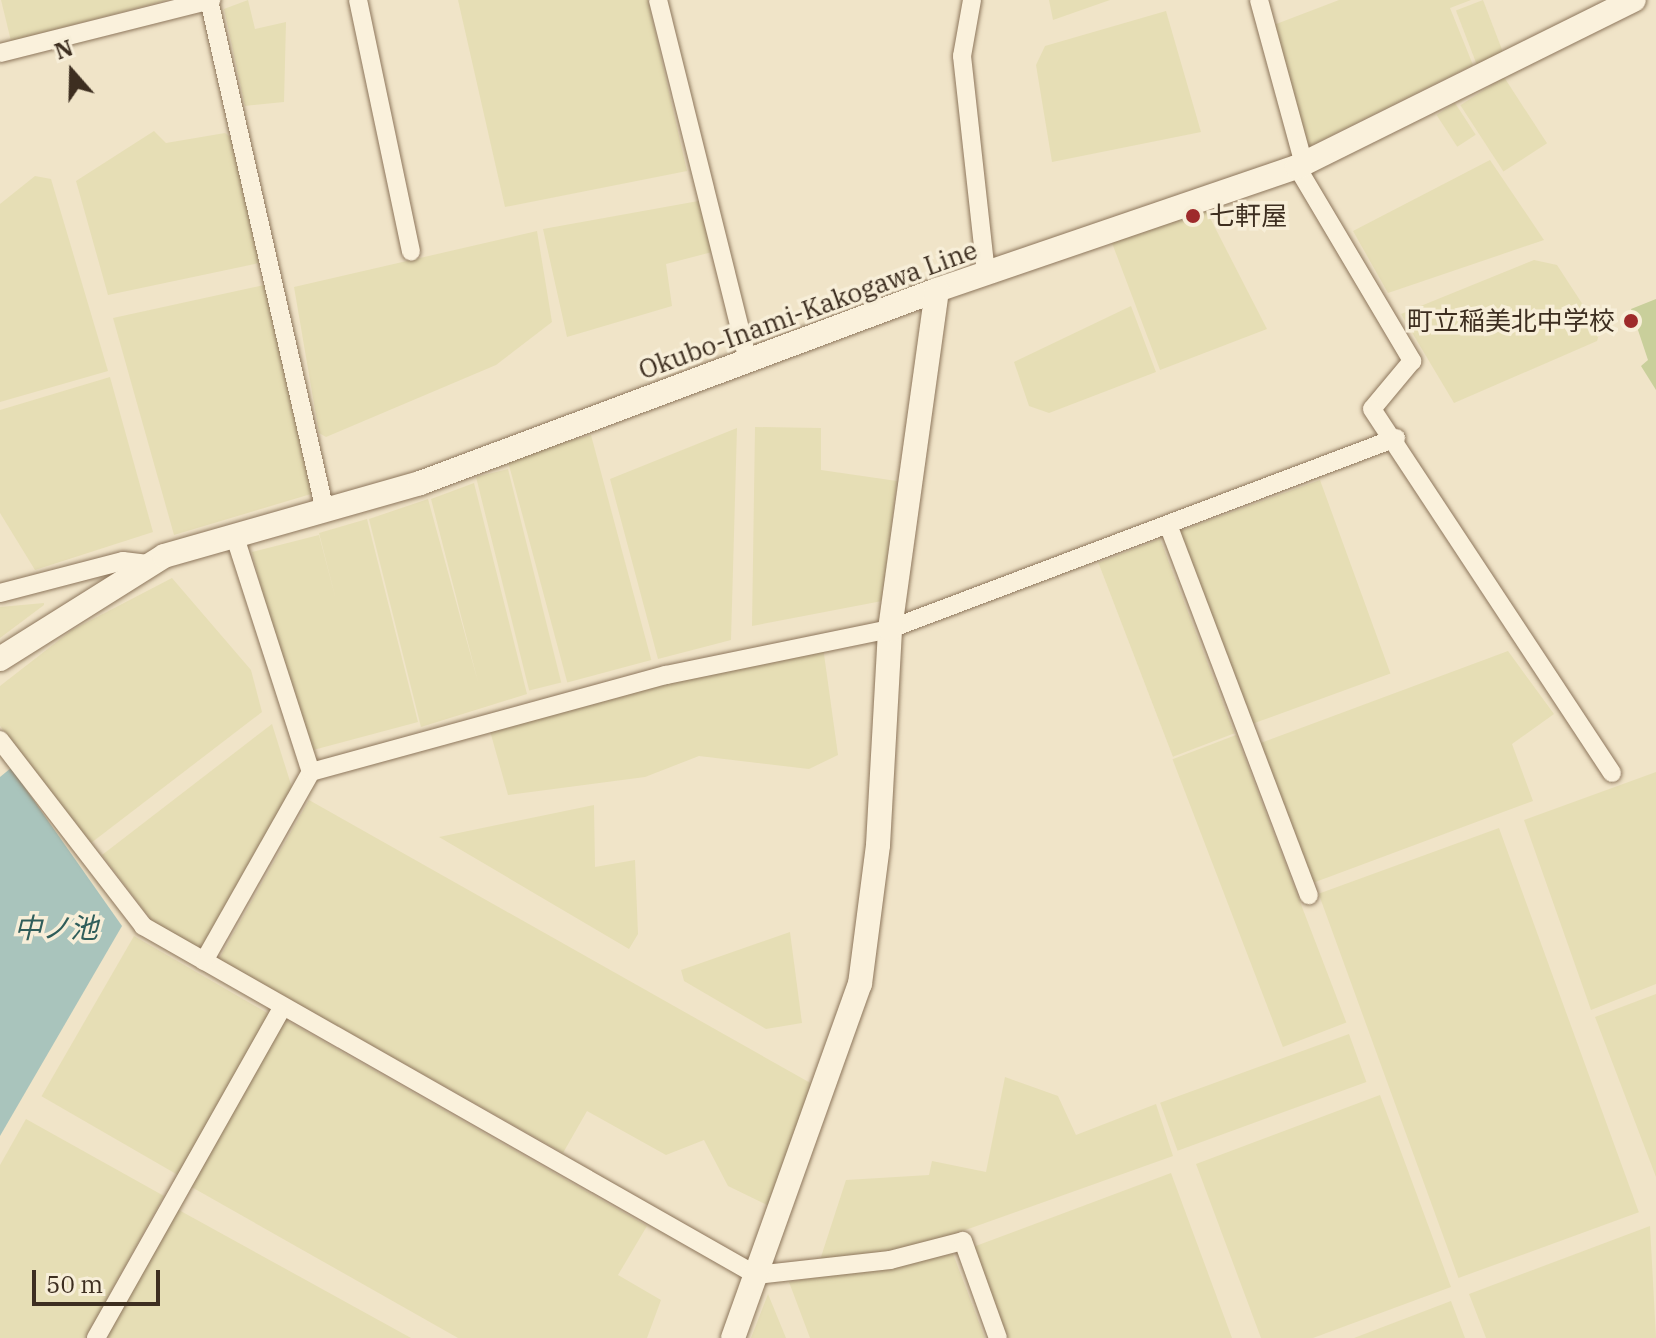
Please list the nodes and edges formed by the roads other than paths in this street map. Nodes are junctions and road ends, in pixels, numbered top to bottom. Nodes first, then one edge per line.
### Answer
1 (210, 0) edge
2 (358, 0) edge
3 (658, 0) edge
4 (972, 0) edge
5 (1259, 0) edge
6 (1634, 0) edge
7 (0, 53) edge
8 (1301, 165) junction
9 (411, 251) dead end
10 (986, 274) junction
11 (937, 290) junction
12 (748, 361) junction
13 (1396, 438) junction
14 (325, 511) junction
15 (1169, 527) junction
16 (234, 534) junction
17 (146, 564) junction
18 (0, 593) edge
19 (890, 629) junction
20 (0, 659) edge
21 (0, 740) edge
22 (311, 772) junction
23 (1612, 773) dead end
24 (1309, 895) dead end
25 (204, 961) junction
26 (282, 1008) junction
27 (756, 1275) junction
28 (96, 1338) edge
29 (733, 1338) edge
30 (998, 1338) edge

1 - 7 street
1 - 14 street
2 - 9 street
3 - 12 street
4 - 10 street
5 - 8 street
6 - 8 main road, Okubo-Inami-Kakogawa Line
8 - 10 main road, Okubo-Inami-Kakogawa Line
8 - 13 street
10 - 11 main road, Okubo-Inami-Kakogawa Line
11 - 12 main road, Okubo-Inami-Kakogawa Line
11 - 19 main road
12 - 14 main road, Okubo-Inami-Kakogawa Line
13 - 15 street
13 - 23 street
14 - 16 main road, Okubo-Inami-Kakogawa Line
15 - 19 street
15 - 24 street
16 - 17 main road, Okubo-Inami-Kakogawa Line
16 - 22 street
17 - 18 street
17 - 20 main road, Okubo-Inami-Kakogawa Line
19 - 22 street
19 - 27 main road
21 - 25 street
22 - 25 street
25 - 26 street
26 - 27 street
26 - 28 street
27 - 29 main road
27 - 30 street

